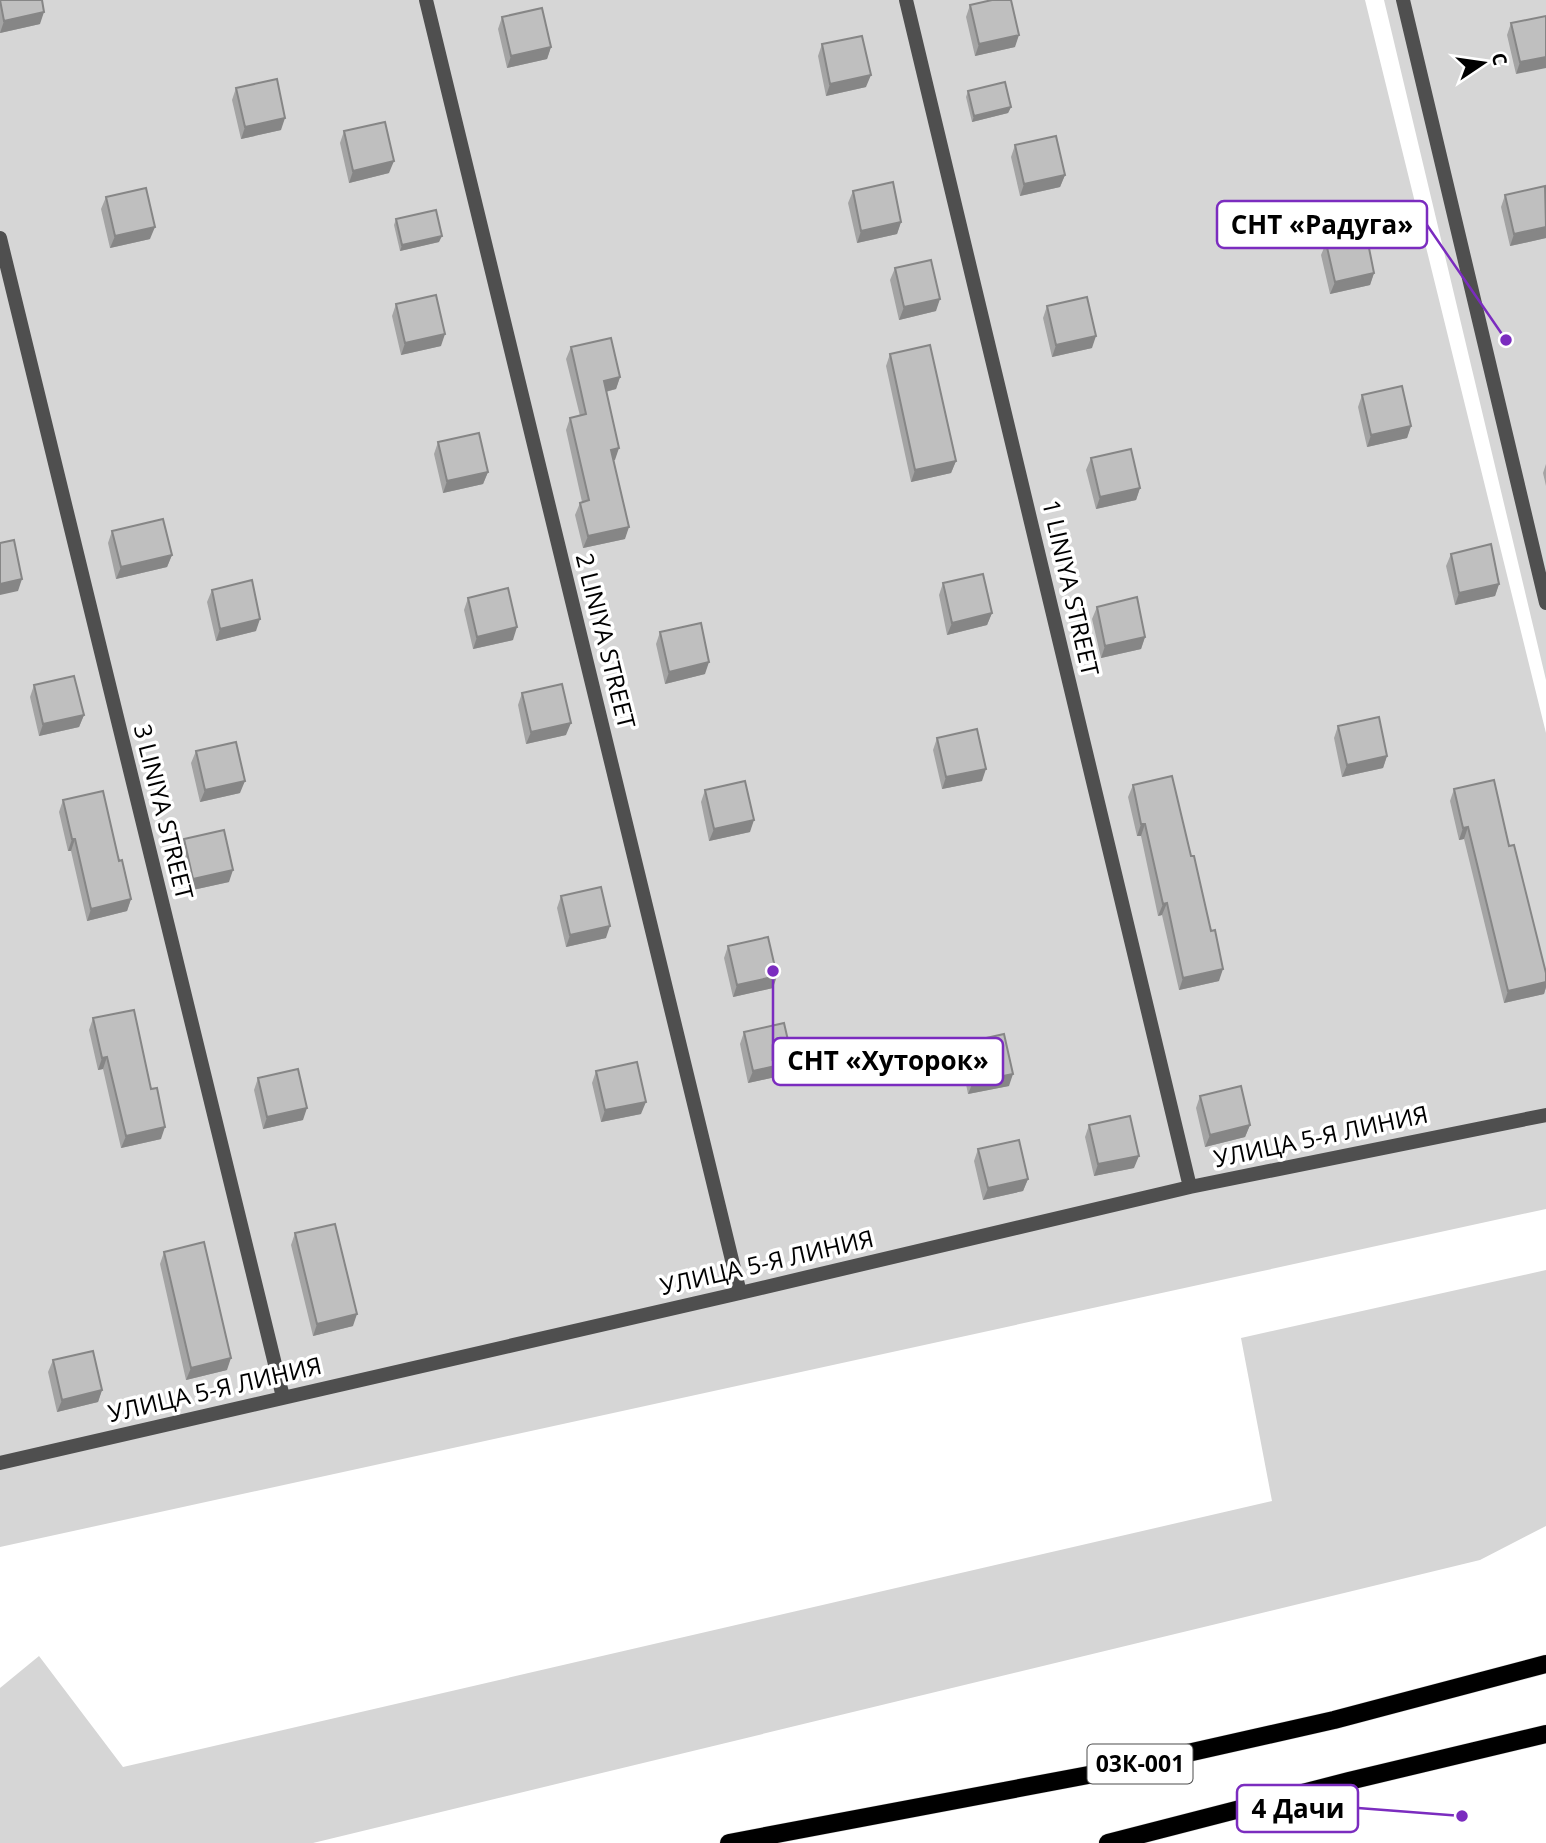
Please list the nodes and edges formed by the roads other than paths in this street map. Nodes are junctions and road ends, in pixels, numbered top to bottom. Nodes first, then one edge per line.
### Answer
1 (426, 0) edge
2 (906, 0) edge
3 (1403, 0) edge
4 (0, 238) edge
5 (1546, 603) edge
6 (1546, 1115) edge
7 (1190, 1187) junction
8 (740, 1293) junction
9 (283, 1398) junction
10 (0, 1463) edge
11 (1546, 1664) edge
12 (1546, 1734) edge
13 (729, 1843) edge
14 (1108, 1843) edge

1 - 8 street, 2 LINIYA STREET
2 - 7 street, 1 LINIYA STREET
3 - 5 street
4 - 9 street, 3 LINIYA STREET
6 - 7 street, УЛИЦА 5-Я ЛИНИЯ
7 - 8 street, УЛИЦА 5-Я ЛИНИЯ
8 - 9 street, УЛИЦА 5-Я ЛИНИЯ
9 - 10 street, УЛИЦА 5-Я ЛИНИЯ
11 - 13 main road, 03К-001
12 - 14 main road, 03К-001

